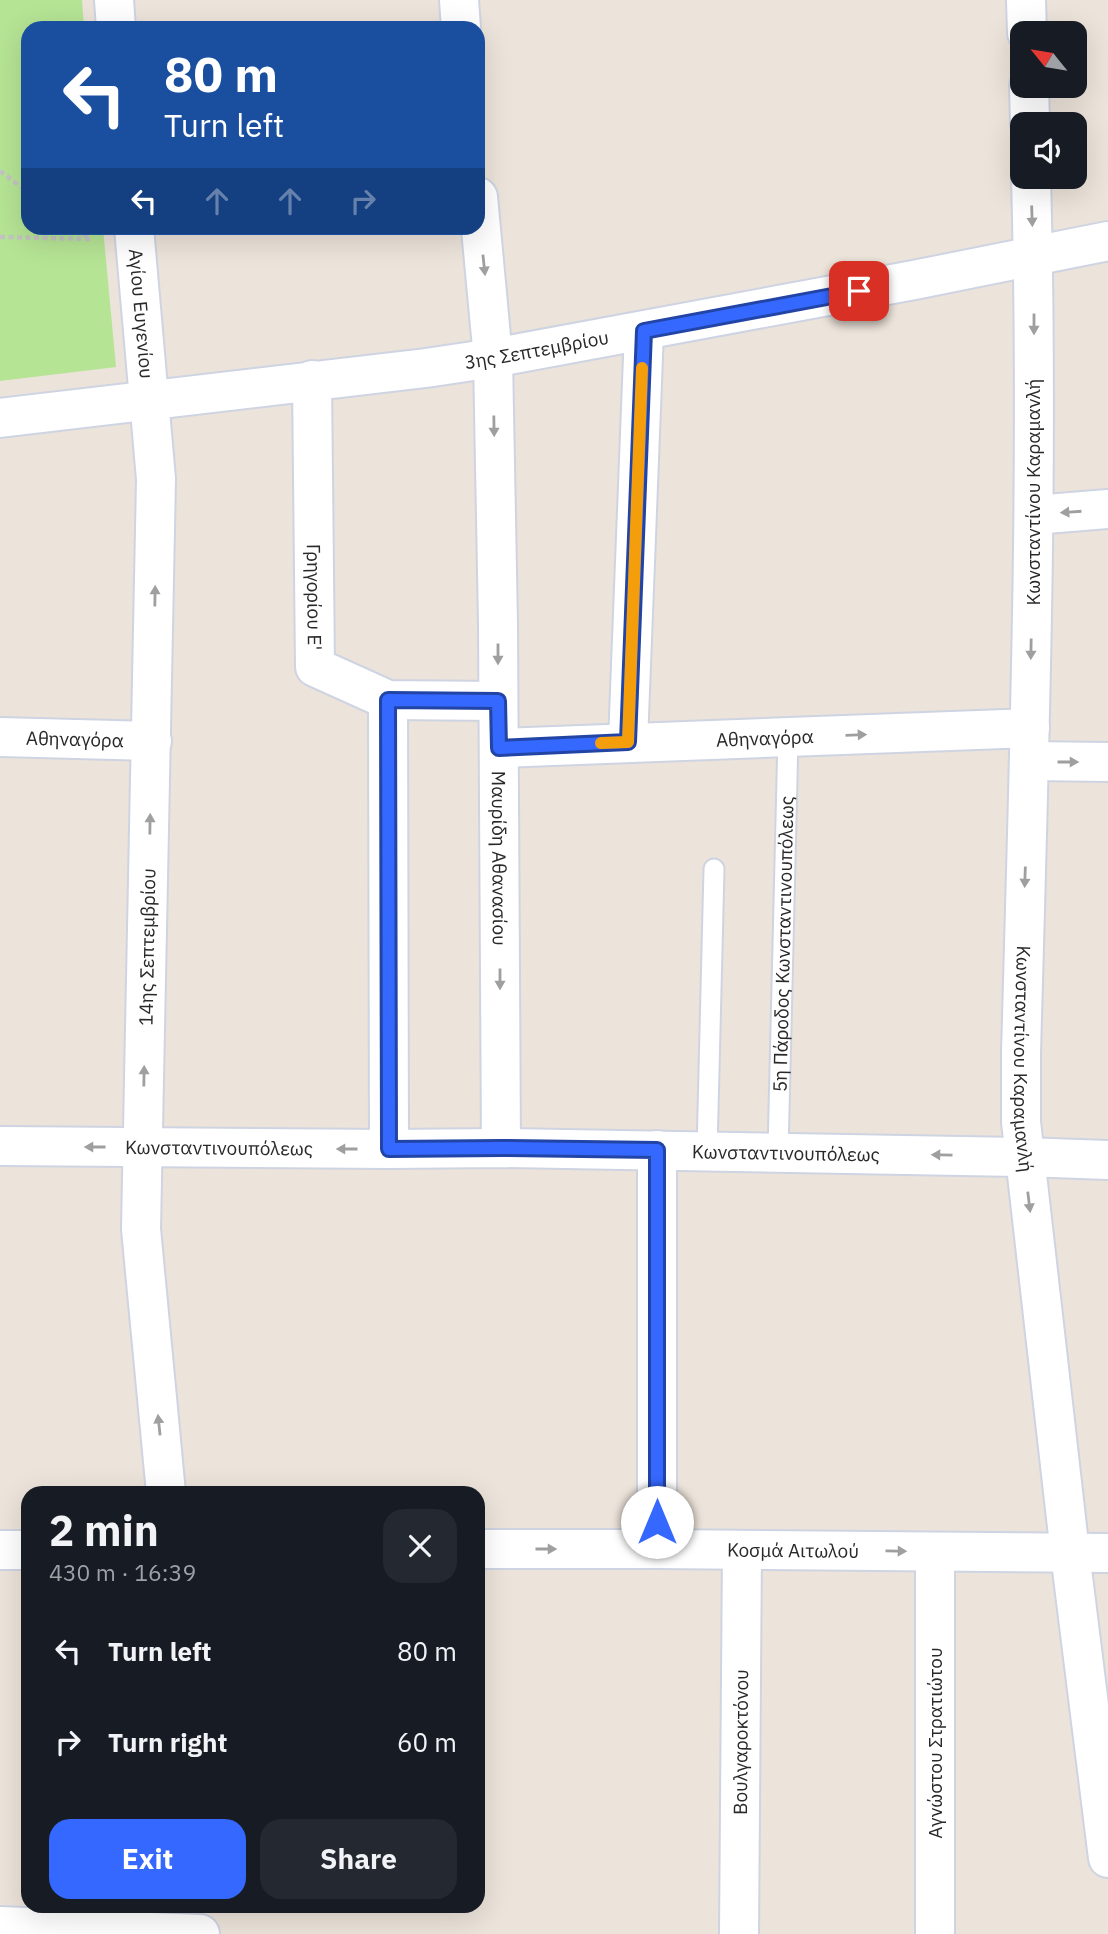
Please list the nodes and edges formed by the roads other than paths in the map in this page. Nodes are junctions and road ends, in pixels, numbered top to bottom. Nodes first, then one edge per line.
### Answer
1 (114, 0) edge
2 (459, 0) edge
3 (1026, 0) edge
4 (116, 21) edge
5 (460, 21) edge
6 (1027, 21) edge
7 (1031, 189) edge
8 (135, 235) edge
9 (482, 235) edge
10 (1108, 241) edge
11 (1033, 256) junction
12 (644, 331) junction
13 (493, 358) junction
14 (312, 380) junction
15 (149, 400) junction
16 (0, 418) edge
17 (1108, 509) edge
18 (1034, 515) junction
19 (388, 700) junction
20 (498, 701) junction
21 (0, 737) edge
22 (788, 737) junction
23 (152, 741) junction
24 (628, 742) junction
25 (1029, 745) junction
26 (499, 748) junction
27 (1108, 762) edge
28 (713, 869) dead end
29 (0, 1146) edge
30 (143, 1148) junction
31 (502, 1148) junction
32 (389, 1149) junction
33 (657, 1150) junction
34 (707, 1151) junction
35 (778, 1152) junction
36 (1024, 1157) junction
37 (1108, 1160) edge
38 (165, 1486) edge
39 (485, 1549) edge
40 (657, 1549) junction
41 (0, 1550) edge
42 (21, 1550) edge
43 (742, 1550) junction
44 (936, 1552) junction
45 (1070, 1553) junction
46 (1108, 1553) edge
47 (1108, 1858) edge
48 (206, 1913) edge
49 (0, 1926) edge
50 (200, 1934) edge
51 (208, 1934) edge
52 (739, 1934) edge
53 (935, 1934) edge

1 - 4 street
2 - 5 street
3 - 6 street
7 -> 11 street, Κωνσταντίνου Καραμανλή
8 - 15 street, Αγίου Ευγενίου
9 -> 13 street, Μαυρίδη Αθανασίου
10 - 11 street, 3ης Σεπτεμβρίου
11 - 12 street, 3ης Σεπτεμβρίου
11 -> 18 street, Κωνσταντίνου Καραμανλή
12 - 13 street, 3ης Σεπτεμβρίου
12 - 24 street
13 - 14 street, 3ης Σεπτεμβρίου
13 -> 20 street, Μαυρίδη Αθανασίου
14 - 15 street, 3ης Σεπτεμβρίου
14 - 19 street, Γρηγορίου Ε'
15 - 16 street, 3ης Σεπτεμβρίου
23 -> 15 street, 14ης Σεπτεμβρίου
17 -> 18 street
18 -> 25 street, Κωνσταντίνου Καραμανλή
19 - 20 street, Γρηγορίου Ε'
19 - 32 street
20 - 26 street, Μαυρίδη Αθανασίου
21 - 23 street, Αθηναγόρα
22 - 24 street, Αθηναγόρα
22 -> 25 street, Αθηναγόρα
22 - 35 lane, 5η Πάροδος Κωνσταντινουπόλεως
30 -> 23 street, 14ης Σεπτεμβρίου
24 - 26 street, Αθηναγόρα
25 -> 27 street, Αθηναγόρα
25 -> 36 street, Κωνσταντίνου Καραμανλή
26 -> 31 street, Μαυρίδη Αθανασίου
28 - 34 lane
30 -> 29 street, Κωνσταντινουπόλεως
32 -> 30 street, Κωνσταντινουπόλεως
38 -> 30 street, 14ης Σεπτεμβρίου
31 - 32 street, Κωνσταντινουπόλεως
31 - 33 street, Κωνσταντινουπόλεως
33 - 34 street, Κωνσταντινουπόλεως
33 - 40 street
34 - 35 street, Κωνσταντινουπόλεως
36 -> 35 street, Κωνσταντινουπόλεως
36 - 37 street, Κωνσταντινουπόλεως
36 -> 45 street, Κωνσταντίνου Καραμανλή
39 -> 40 street, Κοσμά Αιτωλού
40 - 43 street, Κοσμά Αιτωλού
41 - 42 street
43 -> 44 street, Κοσμά Αιτωλού
43 - 52 street, Βουλγαροκτόνου
44 - 45 street, Κοσμά Αιτωλού
44 - 53 street, Αγνώστου Στρατιώτου
45 - 46 street, Κοσμά Αιτωλού
45 - 47 street, Κωνσταντίνου Καραμανλή
48 - 51 street
49 - 50 street

